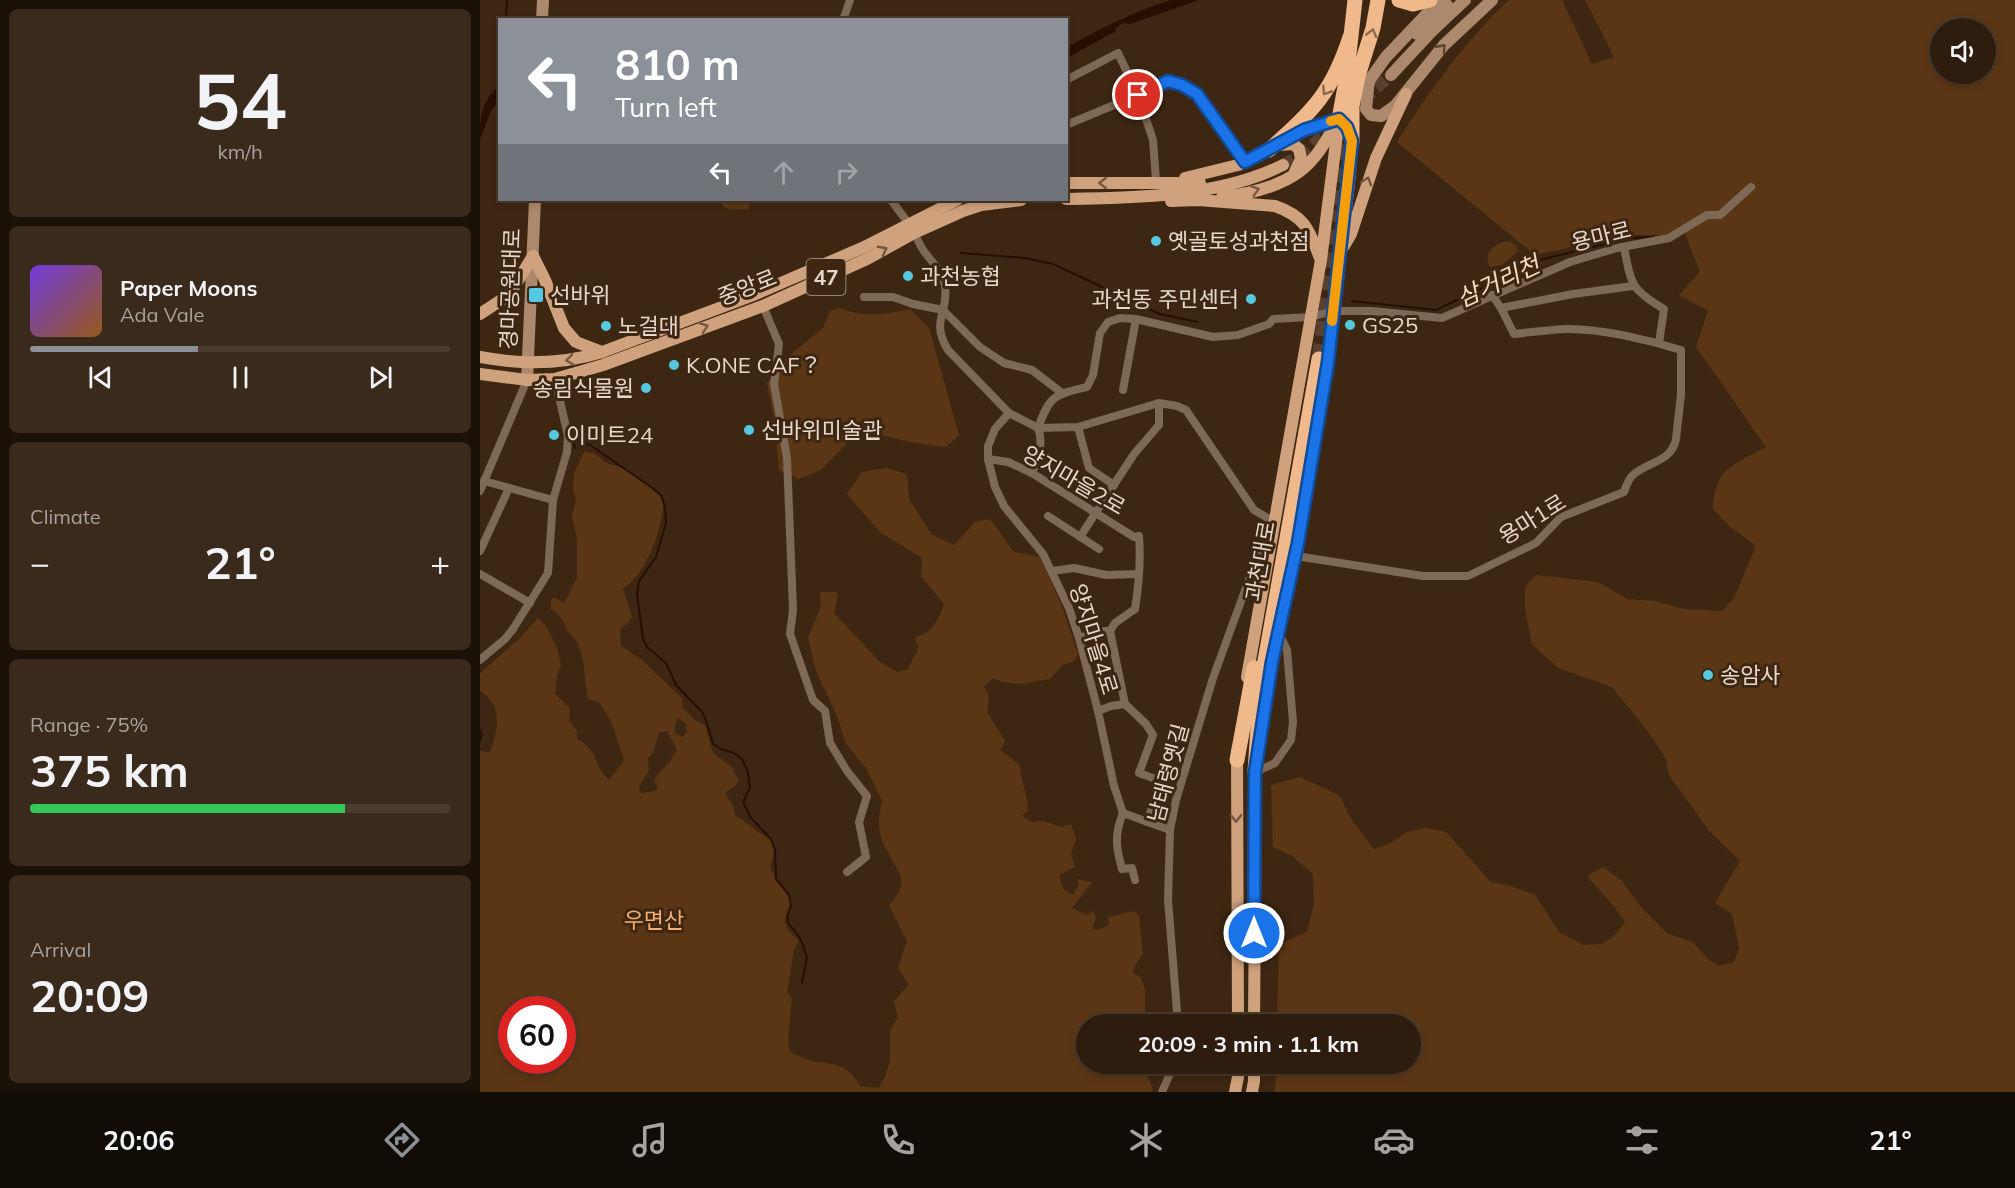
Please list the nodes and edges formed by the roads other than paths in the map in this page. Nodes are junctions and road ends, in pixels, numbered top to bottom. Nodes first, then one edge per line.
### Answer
1 (543, 0) edge
2 (849, 0) edge
3 (1355, 0) edge
4 (1378, 0) edge
5 (1399, 0) edge
6 (1430, 0) edge
7 (1440, 0) edge
8 (1453, 0) edge
9 (1465, 0) edge
10 (1492, 0) edge
11 (542, 18) edge
12 (844, 18) edge
13 (1350, 37) junction
14 (1068, 79) edge
15 (1369, 79) junction
16 (1406, 94) junction
17 (1138, 95) junction
18 (1352, 106) junction
19 (1371, 115) junction
20 (1339, 119) junction
21 (1068, 124) edge
22 (1352, 141) junction
23 (1277, 155) junction
24 (1245, 162) junction
25 (1294, 175) junction
26 (1156, 180) junction
27 (1068, 183) edge
28 (1140, 183) junction
29 (1751, 187) dead end
30 (1134, 196) junction
31 (1068, 199) edge
32 (1198, 200) junction
33 (535, 201) edge
34 (892, 201) edge
35 (955, 201) edge
36 (1013, 201) edge
37 (912, 229) junction
38 (1624, 247) junction
39 (1339, 255) junction
40 (533, 256) junction
41 (1321, 260) junction
42 (1633, 286) junction
43 (1492, 295) junction
44 (864, 297) dead end
45 (762, 306) junction
46 (1501, 308) junction
47 (943, 310) junction
48 (1333, 311) junction
49 (480, 314) edge
50 (1311, 317) junction
51 (1136, 319) junction
52 (1659, 344) junction
53 (602, 352) junction
54 (480, 357) edge
55 (528, 364) junction
56 (480, 374) edge
57 (555, 379) junction
58 (527, 380) junction
59 (1123, 390) dead end
60 (1062, 393) junction
61 (1159, 404) junction
62 (1009, 413) junction
63 (1078, 427) junction
64 (1038, 428) junction
65 (988, 459) junction
66 (1032, 473) junction
67 (484, 481) junction
68 (1114, 485) junction
69 (509, 488) junction
70 (480, 491) edge
71 (553, 500) junction
72 (1096, 513) junction
73 (1048, 516) dead end
74 (1272, 528) junction
75 (1080, 537) junction
76 (1269, 545) junction
77 (1099, 549) dead end
78 (480, 551) edge
79 (1296, 556) junction
80 (1052, 571) junction
81 (480, 574) edge
82 (1139, 574) junction
83 (530, 603) junction
84 (1110, 631) junction
85 (1279, 633) junction
86 (1079, 638) junction
87 (480, 660) edge
88 (1125, 704) junction
89 (1098, 711) junction
90 (1237, 760) junction
91 (1255, 772) junction
92 (1123, 813) junction
93 (1147, 822) junction
94 (1170, 830) junction
95 (847, 872) dead end
96 (1135, 880) dead end
97 (1177, 1014) edge
98 (1238, 1014) edge
99 (1254, 1014) edge
100 (1170, 1074) edge
101 (1238, 1074) edge
102 (1254, 1074) edge
103 (1162, 1092) edge
104 (1235, 1092) edge
105 (1252, 1092) edge

1 - 11 street
2 - 12 street
3 - 13 highway
18 -> 4 highway
5 - 6 highway
7 - 15 street
8 - 9 street
16 -> 10 street
13 - 20 highway
13 -> 23 highway
14 - 17 street
15 - 18 street
15 - 19 street
16 - 19 street
39 -> 16 main road
17 - 21 street
17 - 24 street
17 - 26 street
18 - 19 street
18 - 20 main road
18 - 22 highway
20 - 22 main road
20 - 23 main road
20 - 25 main road
20 - 41 main road
22 - 39 main road
23 - 24 main road
23 - 25 main road
23 - 28 main road
23 - 30 main road
24 - 26 main road
32 -> 25 main road
26 - 28 main road
28 -> 27 main road
29 - 38 street, 용마로
30 - 31 main road
30 - 32 main road
32 - 41 main road
33 - 40 street, 경마공원대로
34 - 37 street
35 - 37 main road, 중앙로
36 - 37 main road, 중앙로 / 47
45 -> 37 main road, 중앙로 / 47
37 - 47 street
37 - 53 main road, 중앙로
38 - 42 street
38 - 43 street, 용마로
39 - 48 main road
40 - 49 main road
40 - 53 main road
40 - 55 street, 경마공원대로
41 - 50 main road
42 - 46 street
42 - 52 street
43 - 46 street, 용마1로
43 - 48 street, 용마로
44 - 47 street
57 -> 45 main road, 중앙로 / 47
45 - 95 street
46 - 52 street, 용마1로
47 - 60 street
47 - 62 street
48 - 50 street, 용마로
48 - 79 main road
50 - 51 street, 용마로
50 - 74 main road
51 - 59 street
51 - 60 street
52 - 79 street, 용마1로
53 -> 55 main road, 중앙로
54 - 55 main road, 중앙로
55 - 58 street, 경마공원대로
56 - 58 main road, 중앙로 / 47
57 - 58 main road, 중앙로 / 47
57 - 71 street
58 - 67 street
60 - 64 street
61 - 63 street
61 - 68 street
61 - 74 street
62 - 64 street
62 - 65 street, 양지마을4로
63 - 64 street
63 - 68 street
64 - 66 street
65 - 66 street, 양지마을2로
65 - 80 street, 양지마을4로
66 - 72 street, 양지마을2로
67 - 69 street
67 - 70 street
68 - 72 street
69 - 71 street
69 - 78 street
71 - 83 street
72 - 75 street
72 - 82 street, 양지마을2로
73 - 75 street
74 - 76 main road
75 - 77 street
76 - 90 main road
76 - 94 street, 남태령옛길
79 - 85 main road
80 - 82 street
80 - 86 street, 양지마을4로
81 - 83 street
82 - 84 street
83 - 87 street
84 - 86 street
84 - 88 street
85 - 91 main road
85 - 91 street
86 - 89 street, 양지마을4로
88 - 89 street
88 - 93 street
89 - 92 street, 양지마을4로
90 - 91 highway, 과천대로
90 -> 98 main road
91 - 99 main road
92 - 93 street
92 - 96 street
93 - 94 street
94 - 97 street, 남태령옛길
100 - 103 street
101 - 104 main road
102 - 105 main road

